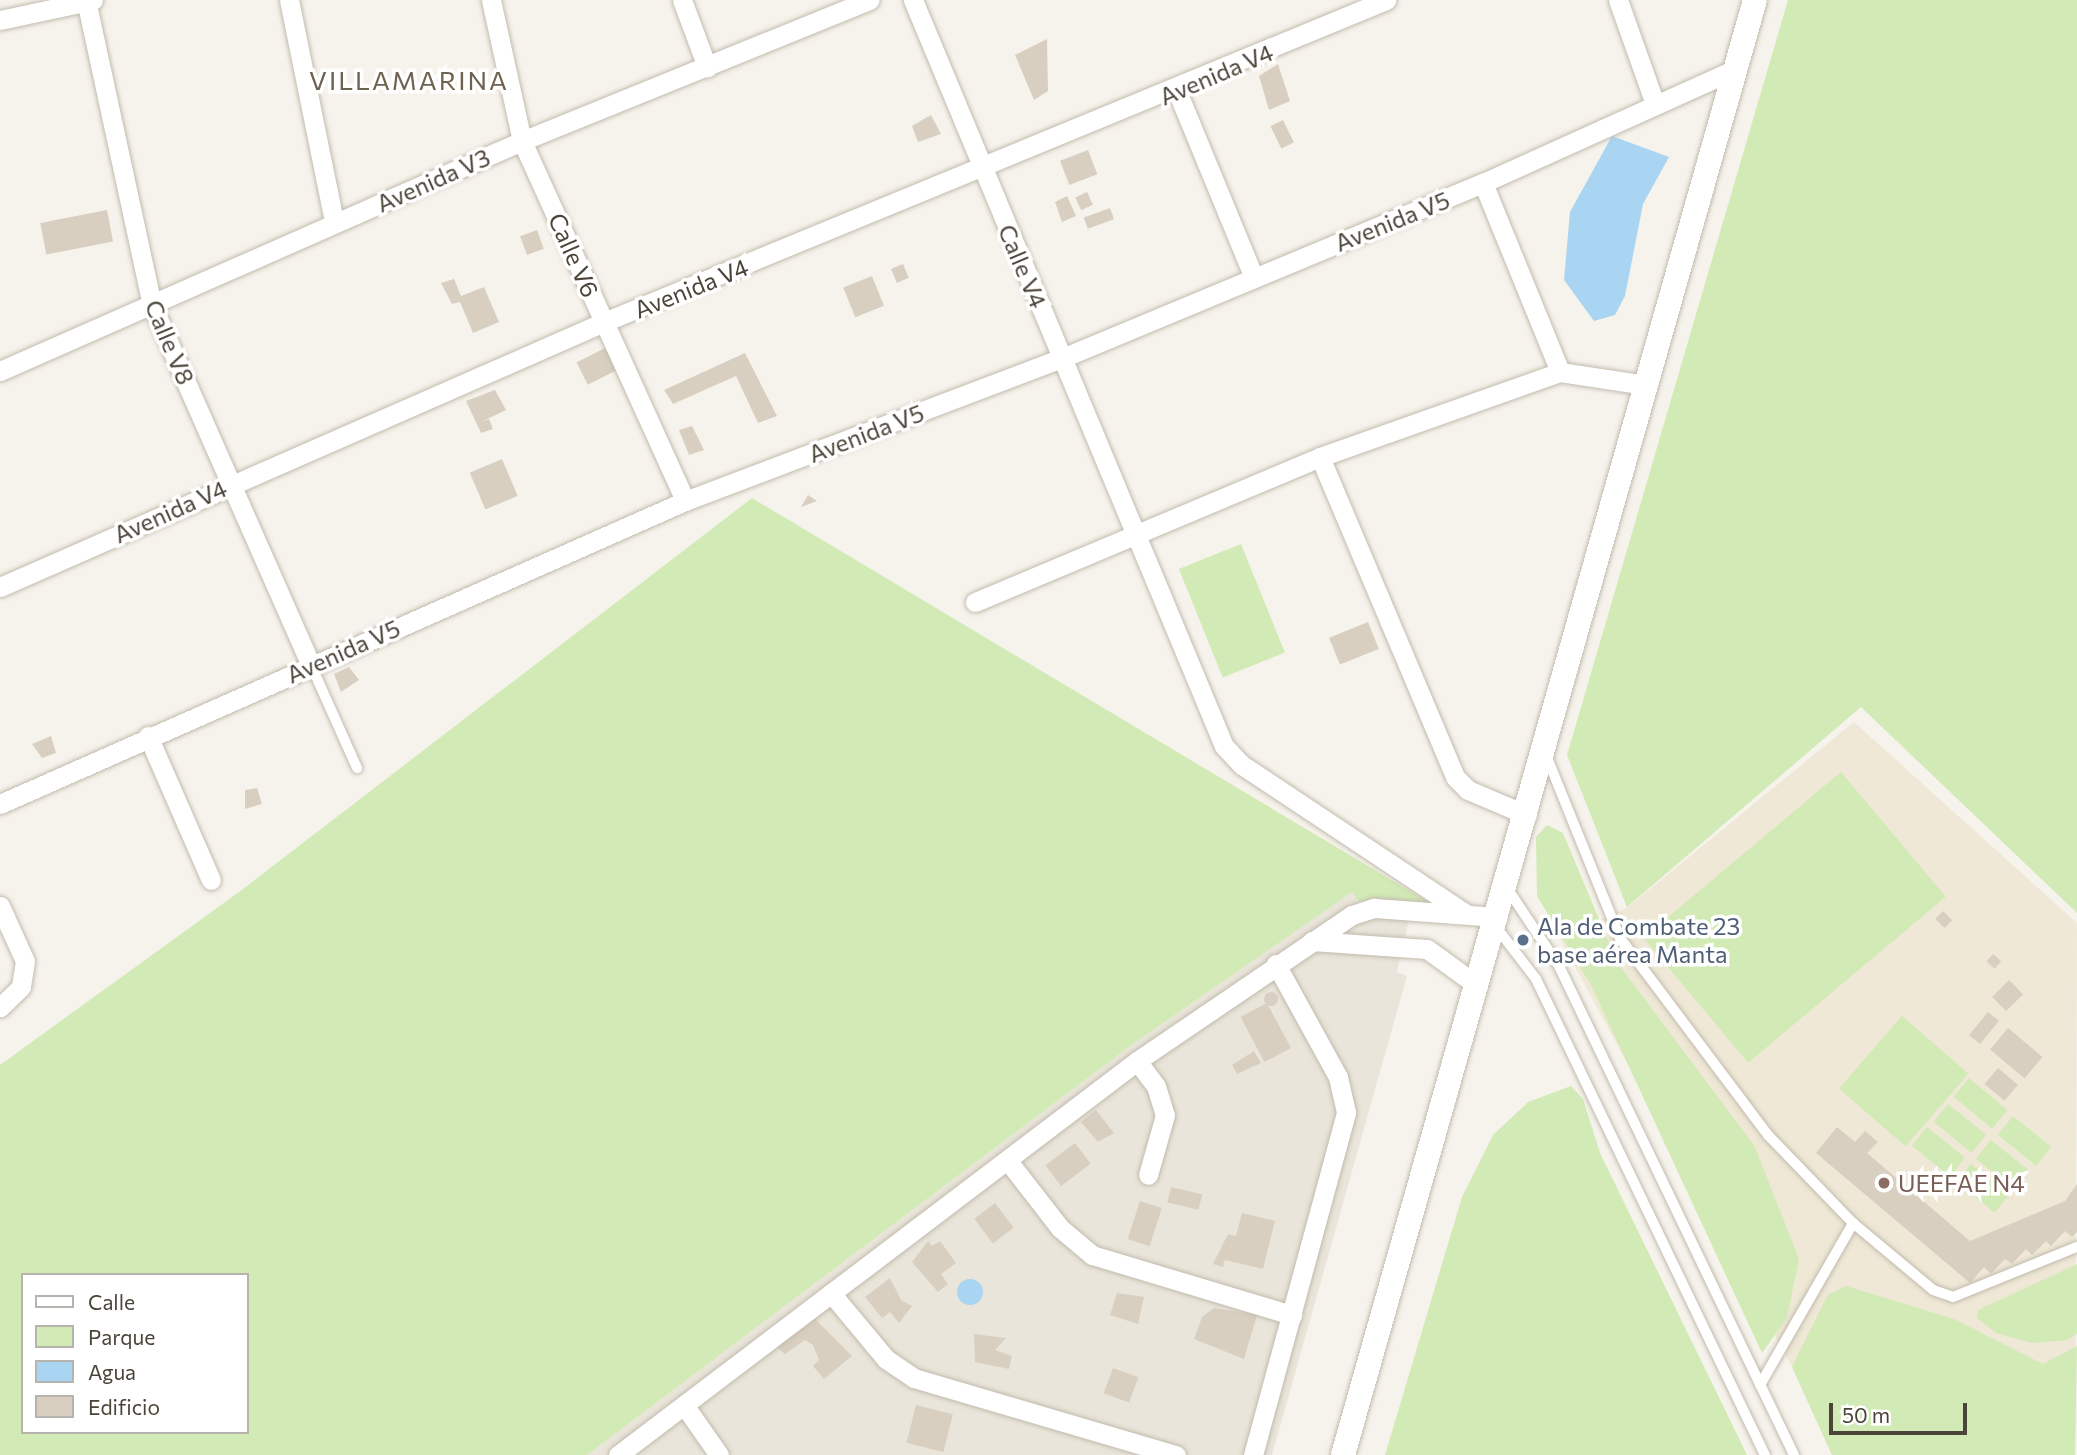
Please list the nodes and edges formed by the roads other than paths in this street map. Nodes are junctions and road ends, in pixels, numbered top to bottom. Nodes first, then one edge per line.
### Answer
1 (89, 0) edge
2 (289, 0) edge
3 (491, 0) edge
4 (682, 0) edge
5 (870, 0) edge
6 (913, 0) edge
7 (1386, 0) edge
8 (1618, 0) edge
9 (1755, 0) edge
10 (0, 20) edge
11 (707, 67) junction
12 (1735, 69) junction
13 (1177, 91) junction
14 (1655, 104) junction
15 (522, 141) junction
16 (983, 171) junction
17 (1483, 183) junction
18 (334, 222) junction
19 (1254, 278) junction
20 (152, 305) junction
21 (604, 322) junction
22 (1062, 358) junction
23 (0, 371) edge
24 (1560, 372) junction
25 (1646, 385) junction
26 (1320, 457) junction
27 (233, 482) junction
28 (685, 501) junction
29 (1135, 532) junction
30 (0, 587) edge
31 (975, 602) dead end
32 (311, 665) junction
33 (148, 736) junction
34 (1545, 752) junction
35 (357, 768) dead end
36 (0, 804) edge
37 (1527, 815) junction
38 (211, 880) dead end
39 (1507, 887) junction
40 (0, 906) edge
41 (1465, 913) junction
42 (1497, 922) junction
43 (1311, 941) junction
44 (1276, 964) junction
45 (1478, 986) junction
46 (0, 1007) edge
47 (1137, 1061) junction
48 (1007, 1161) junction
49 (1148, 1175) dead end
50 (1853, 1223) junction
51 (2077, 1247) edge
52 (831, 1293) junction
53 (1292, 1315) junction
54 (1760, 1385) junction
55 (684, 1405) junction
56 (618, 1455) edge
57 (719, 1455) edge
58 (1176, 1455) edge
59 (1253, 1455) edge
60 (1343, 1455) edge
61 (1765, 1455) edge
62 (1794, 1455) edge

1 - 10 street
1 - 20 street, Calle V8
2 - 18 street
3 - 15 street, Calle V6
4 - 11 street
5 - 11 street, Avenida V3
6 - 16 street, Calle V4
7 - 13 street, Avenida V4
8 - 14 street
9 - 12 street
11 - 15 street, Avenida V3
12 - 14 street, Avenida V5
12 - 25 street
13 - 16 street, Avenida V4
13 - 19 street
14 - 17 street, Avenida V5
15 - 18 street, Avenida V3
15 - 21 street, Calle V6
16 - 21 street, Avenida V4
16 - 22 street, Calle V4
17 - 19 street, Avenida V5
17 - 24 street
18 - 20 street, Avenida V3
19 - 22 street, Avenida V5
20 - 23 street, Avenida V3
20 - 27 street, Calle V8
21 - 27 street, Avenida V4
21 - 28 street, Calle V6
22 - 28 street, Avenida V5
22 - 29 street, Calle V4
24 - 25 street
24 - 26 street
25 - 34 street
26 - 29 street
26 - 37 street
27 - 30 street, Avenida V4
27 - 32 street, Calle V8
28 - 32 street, Avenida V5
29 - 31 street
29 - 41 street, Calle V4
32 - 33 street, Avenida V5
32 - 35 lane
33 - 36 street, Avenida V5
33 - 38 street
34 - 37 street
34 - 50 lane
37 - 39 street
39 - 42 street
39 - 54 lane
40 - 46 street
41 - 42 street
41 - 43 street
42 - 45 street
42 - 61 lane
43 - 44 street
43 - 45 street
44 - 47 street
44 - 53 street
45 - 60 street
47 - 48 street
47 - 49 street
48 - 52 street
48 - 53 street
50 - 51 lane
50 - 54 lane
52 - 55 street
52 - 58 street
53 - 59 street
54 - 62 lane
55 - 56 street
55 - 57 street

